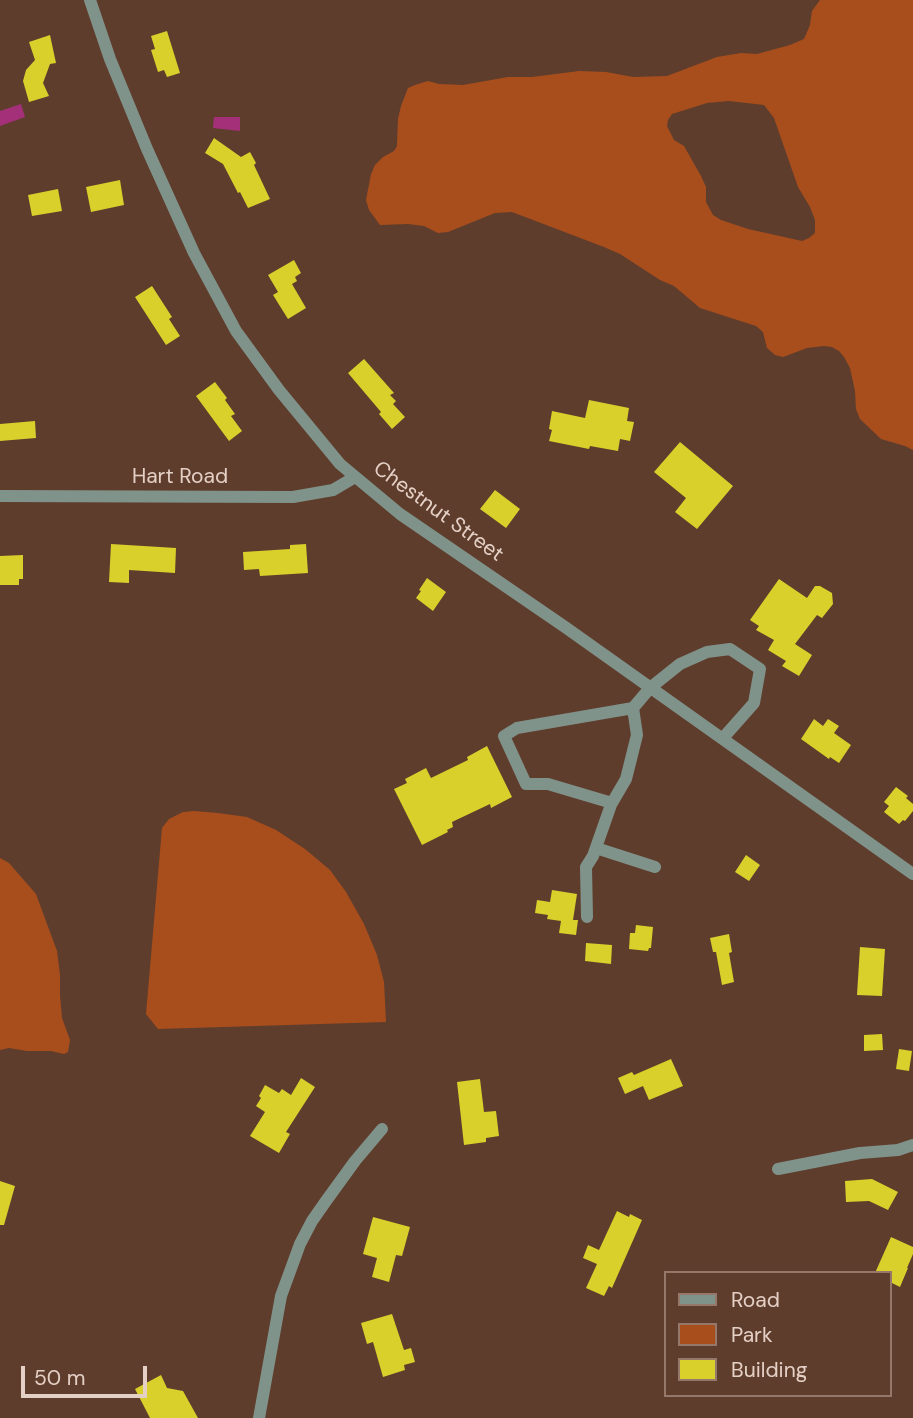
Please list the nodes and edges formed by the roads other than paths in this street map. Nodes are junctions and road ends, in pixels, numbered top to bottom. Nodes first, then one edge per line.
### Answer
1 (90, 0) edge
2 (355, 477) junction
3 (0, 496) edge
4 (650, 688) junction
5 (633, 708) junction
6 (723, 738) junction
7 (612, 802) junction
8 (596, 848) junction
9 (655, 867) dead end
10 (913, 874) edge
11 (587, 917) dead end
12 (382, 1129) dead end
13 (913, 1145) edge
14 (778, 1168) dead end
15 (259, 1418) edge

1 - 2 street, Chestnut Street
2 - 3 street, Hart Road
2 - 4 street, Chestnut Street
4 - 5 street
4 - 6 street, Chestnut Street
4 - 6 street
5 - 7 street
5 - 7 street
6 - 10 street, Chestnut Street
7 - 8 street
8 - 9 street
8 - 11 street
12 - 15 street
13 - 14 street

